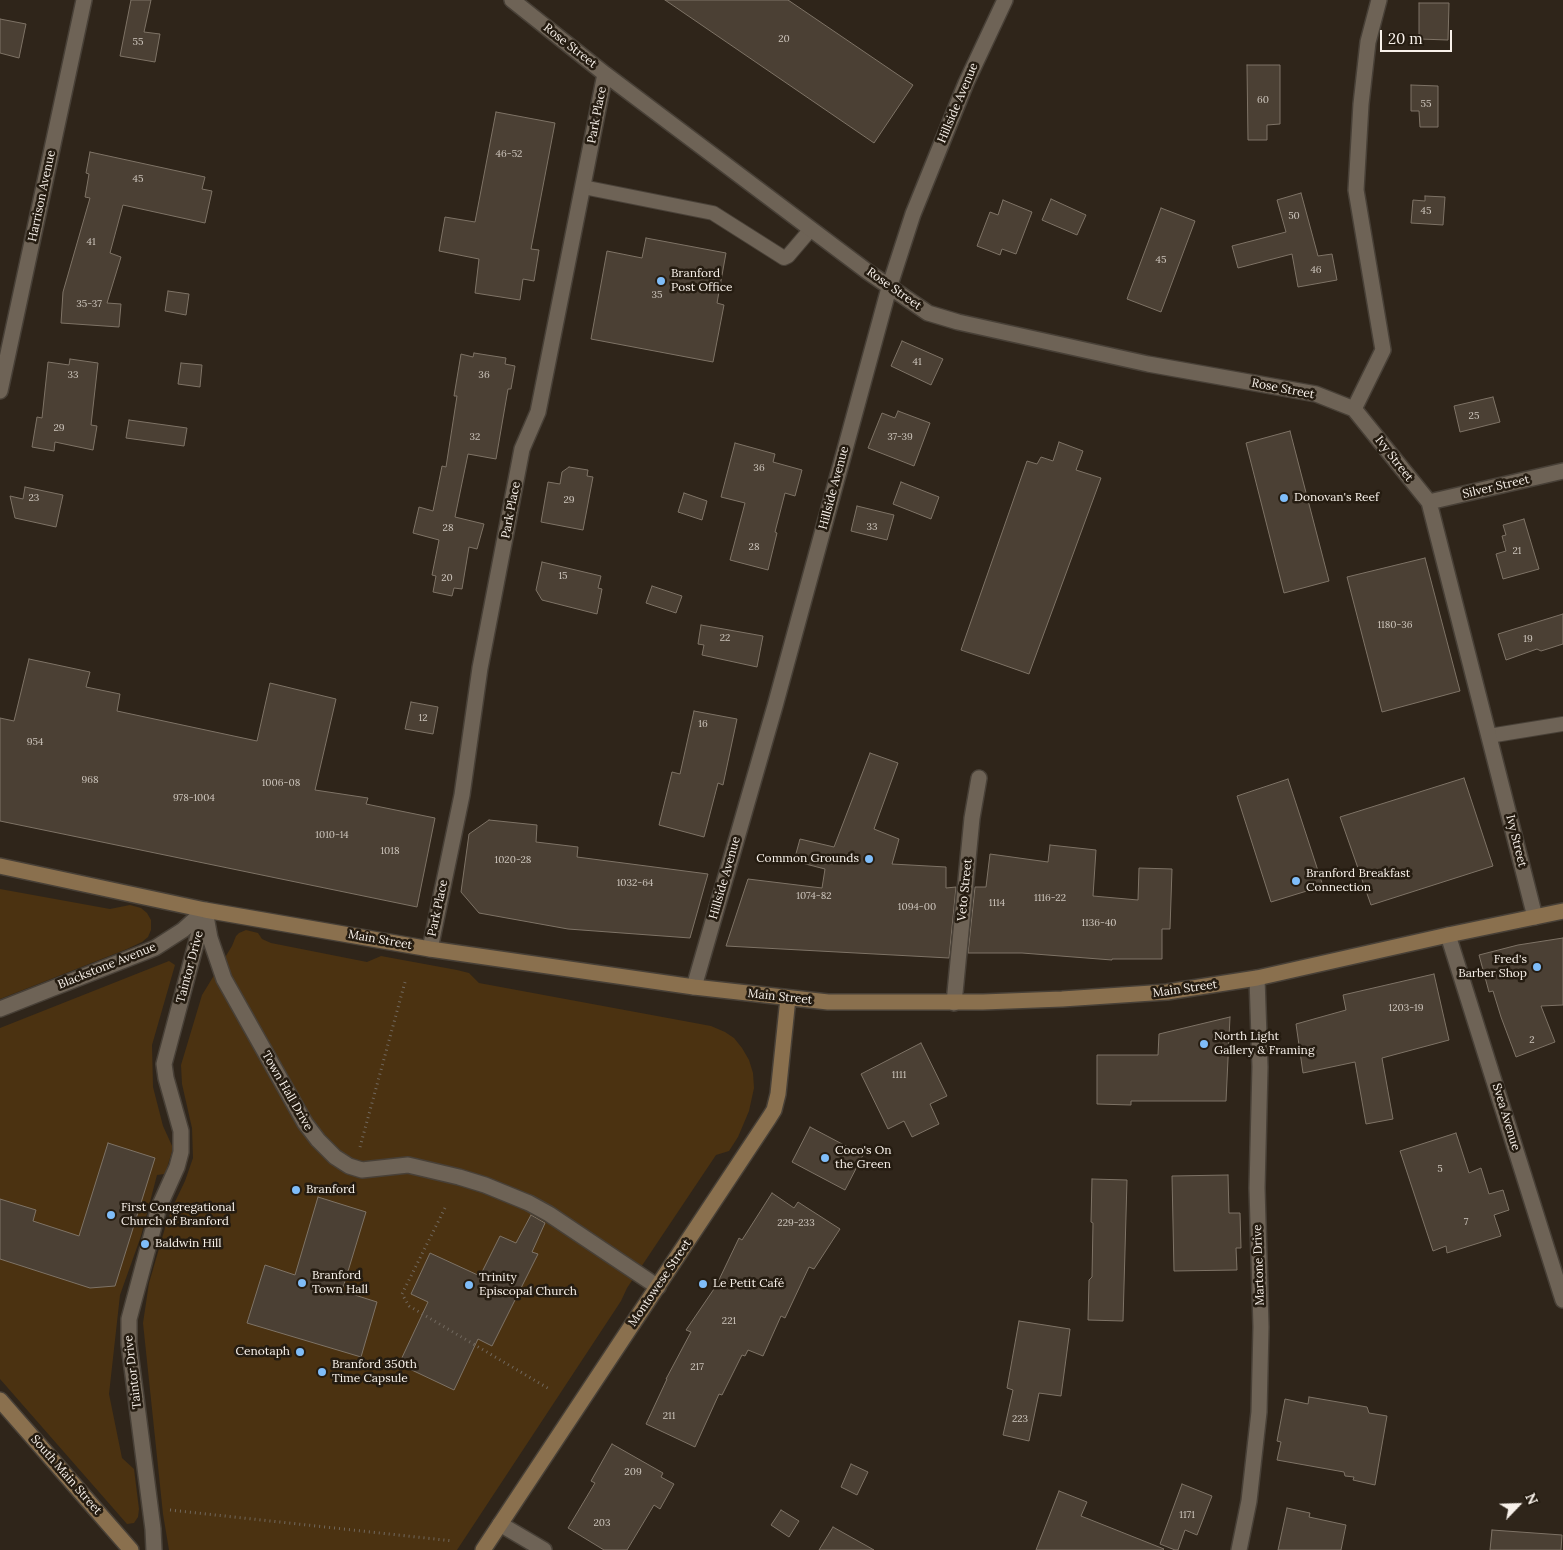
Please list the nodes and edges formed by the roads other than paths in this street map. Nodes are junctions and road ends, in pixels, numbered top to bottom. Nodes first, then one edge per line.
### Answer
1 (84, 0) edge
2 (512, 0) edge
3 (1005, 0) edge
4 (1379, 0) edge
5 (605, 74) junction
6 (583, 187) junction
7 (811, 229) junction
8 (890, 288) junction
9 (0, 391) edge
10 (1354, 409) junction
11 (1563, 471) edge
12 (1428, 502) junction
13 (1563, 724) edge
14 (1489, 736) junction
15 (979, 778) dead end
16 (0, 866) edge
17 (205, 910) junction
18 (1563, 911) edge
19 (1535, 917) junction
20 (1448, 935) junction
21 (430, 949) junction
22 (1257, 978) junction
23 (694, 987) junction
24 (788, 998) junction
25 (954, 1002) junction
26 (0, 1009) edge
27 (658, 1287) junction
28 (1563, 1300) edge
29 (0, 1400) edge
30 (500, 1524) junction
31 (131, 1550) edge
32 (154, 1550) edge
33 (483, 1550) edge
34 (544, 1550) edge
35 (1239, 1550) edge

1 - 9 street, Harrison Avenue
2 - 5 street, Rose Street
3 - 8 street, Hillside Avenue
4 - 10 street
5 - 6 street, Park Place
5 - 7 street, Rose Street
6 - 7 lane
6 - 21 street, Park Place
7 - 8 street, Rose Street
8 - 10 street, Rose Street
8 - 23 street, Hillside Avenue
10 - 12 street, Ivy Street
11 - 12 street, Silver Street
12 - 14 street, Ivy Street
13 - 14 lane
14 - 19 street, Ivy Street
15 - 25 street, Veto Street
16 - 17 street, Main Street
17 - 21 street, Main Street
17 - 26 street, Blackstone Avenue
17 - 27 street, Town Hall Drive
17 - 32 street, Taintor Drive
18 - 19 street, Main Street
19 - 20 street, Main Street
20 - 22 street, Main Street
20 - 28 street, Svea Avenue
21 - 23 street, Main Street
22 - 25 street, Main Street
22 - 35 street, Martone Drive
23 - 24 street, Main Street
24 - 25 street, Main Street
24 - 27 street, Montowese Street
27 - 30 street, Montowese Street
29 - 31 street, South Main Street
30 - 33 street, Montowese Street
30 - 34 street

